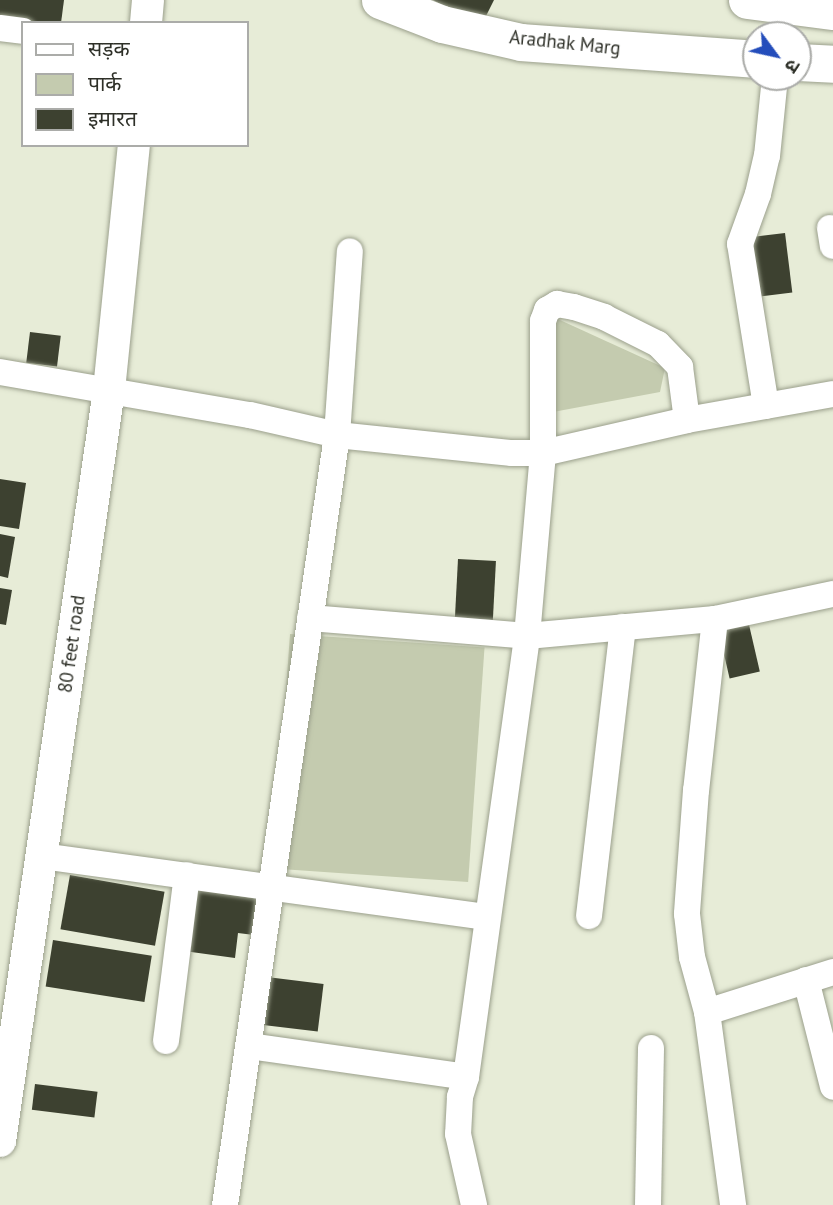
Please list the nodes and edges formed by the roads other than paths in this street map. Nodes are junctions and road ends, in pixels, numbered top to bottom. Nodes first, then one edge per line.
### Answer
1 (148, 0) edge
2 (380, 0) edge
3 (747, 0) edge
4 (810, 18) edge
5 (146, 21) edge
6 (0, 28) edge
7 (21, 31) edge
8 (742, 58) edge
9 (812, 63) edge
10 (833, 64) edge
11 (774, 91) edge
12 (134, 147) edge
13 (350, 251) dead end
14 (0, 372) edge
15 (109, 390) junction
16 (833, 394) edge
17 (766, 406) junction
18 (687, 420) junction
19 (337, 435) junction
20 (543, 453) junction
21 (833, 594) edge
22 (310, 618) junction
23 (715, 619) junction
24 (623, 627) junction
25 (527, 636) junction
26 (41, 856) junction
27 (187, 875) junction
28 (271, 887) junction
29 (589, 916) dead end
30 (487, 917) junction
31 (833, 972) edge
32 (806, 980) junction
33 (707, 1013) junction
34 (166, 1041) dead end
35 (249, 1045) junction
36 (651, 1048) dead end
37 (466, 1077) junction
38 (833, 1087) edge
39 (0, 1141) edge
40 (225, 1205) edge
41 (474, 1205) edge
42 (648, 1205) edge
43 (733, 1205) edge

1 - 5 street
2 - 8 main road, Aradhak Marg
3 - 4 main road
6 - 7 street
9 - 10 main road
11 - 17 street
12 - 15 street, 80 feet road
13 - 19 street
14 - 15 street
15 - 19 street
15 - 26 street, 80 feet road
16 - 17 street
17 - 18 street
18 - 20 street
18 - 20 street
19 - 20 street
19 - 22 street
20 - 25 street
21 - 23 street
22 - 25 street
22 - 28 street
23 - 24 street
23 - 33 street
24 - 25 street
24 - 29 street
25 - 30 street
26 - 27 street
26 - 39 street, 80 feet road
27 - 28 street
27 - 34 street
28 - 30 street
28 - 35 street
30 - 37 street
31 - 32 street
32 - 33 street
32 - 38 street
33 - 43 street
35 - 37 street
35 - 40 street
36 - 42 street
37 - 41 street

